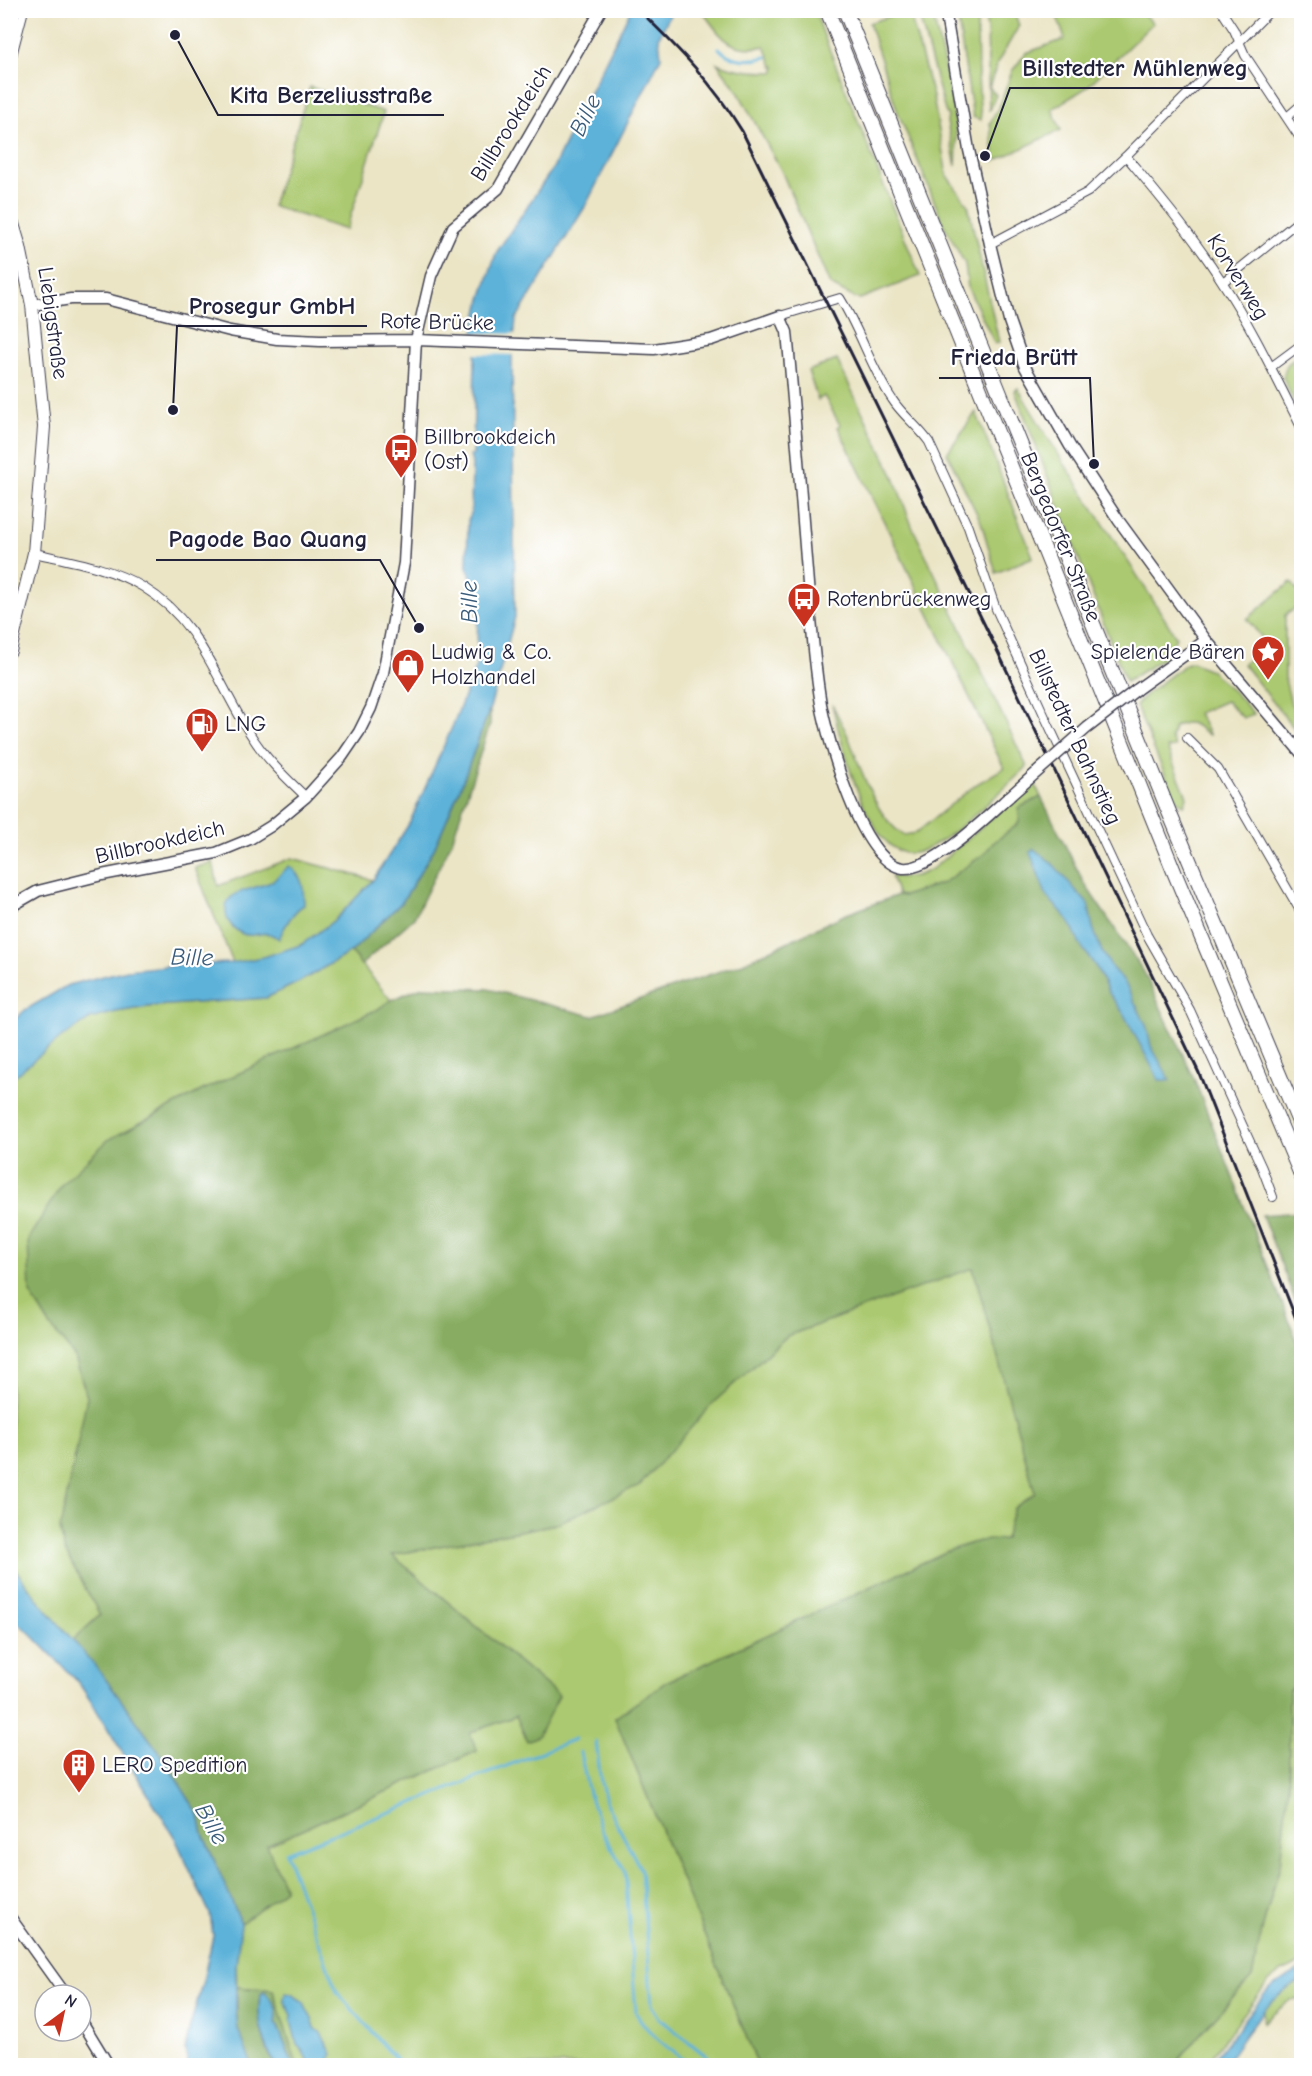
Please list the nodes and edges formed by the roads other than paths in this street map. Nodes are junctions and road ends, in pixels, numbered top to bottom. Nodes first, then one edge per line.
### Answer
1 (24, 10) edge
2 (601, 10) edge
3 (827, 10) edge
4 (845, 10) edge
5 (945, 10) edge
6 (1221, 10) edge
7 (1271, 10) edge
8 (1239, 42) junction
9 (10, 63) edge
10 (1302, 104) edge
11 (1287, 117) junction
12 (1302, 141) edge
13 (1126, 156) junction
14 (10, 214) edge
15 (1302, 218) edge
16 (990, 244) junction
17 (1223, 282) junction
18 (840, 298) joint
19 (32, 305) junction
20 (780, 316) junction
21 (416, 340) junction
22 (1302, 344) edge
23 (1271, 367) junction
24 (1302, 429) edge
25 (34, 553) junction
26 (1206, 640) junction
27 (10, 651) edge
28 (1187, 738) dead end
29 (1302, 754) edge
30 (306, 797) junction
31 (10, 907) edge
32 (1302, 914) edge
33 (1302, 1129) edge
34 (1302, 1177) edge
35 (1273, 1197) dead end
36 (10, 1917) edge
37 (57, 1983) edge
38 (93, 2040) edge
39 (109, 2066) edge

1 - 9 street
2 - 21 street, Billbrookdeich
3 - 34 highway, Bergedorfer Straße
4 - 33 highway, Bergedorfer Straße
5 - 16 street
6 - 8 street
7 - 8 street
8 - 11 street
8 - 13 street
10 - 11 street
11 - 12 street
13 - 16 street
13 - 17 street, Korverweg
14 - 19 main road, Liebigstraße
15 - 17 street
16 - 26 street
17 - 23 street, Korverweg
18 - 20 street, Rote Brücke
18 - 35 street, Billstedter Bahnstieg
19 - 21 street, Rote Brücke
19 - 25 main road, Liebigstraße
20 - 21 street, Rote Brücke
20 - 26 street, bridge
21 - 30 street, Billbrookdeich
22 - 23 street
23 - 24 street, Korverweg
25 - 27 main road, Liebigstraße
25 - 30 street
26 - 29 street
28 - 32 street
30 - 31 street, Billbrookdeich
36 - 37 street
38 - 39 street

